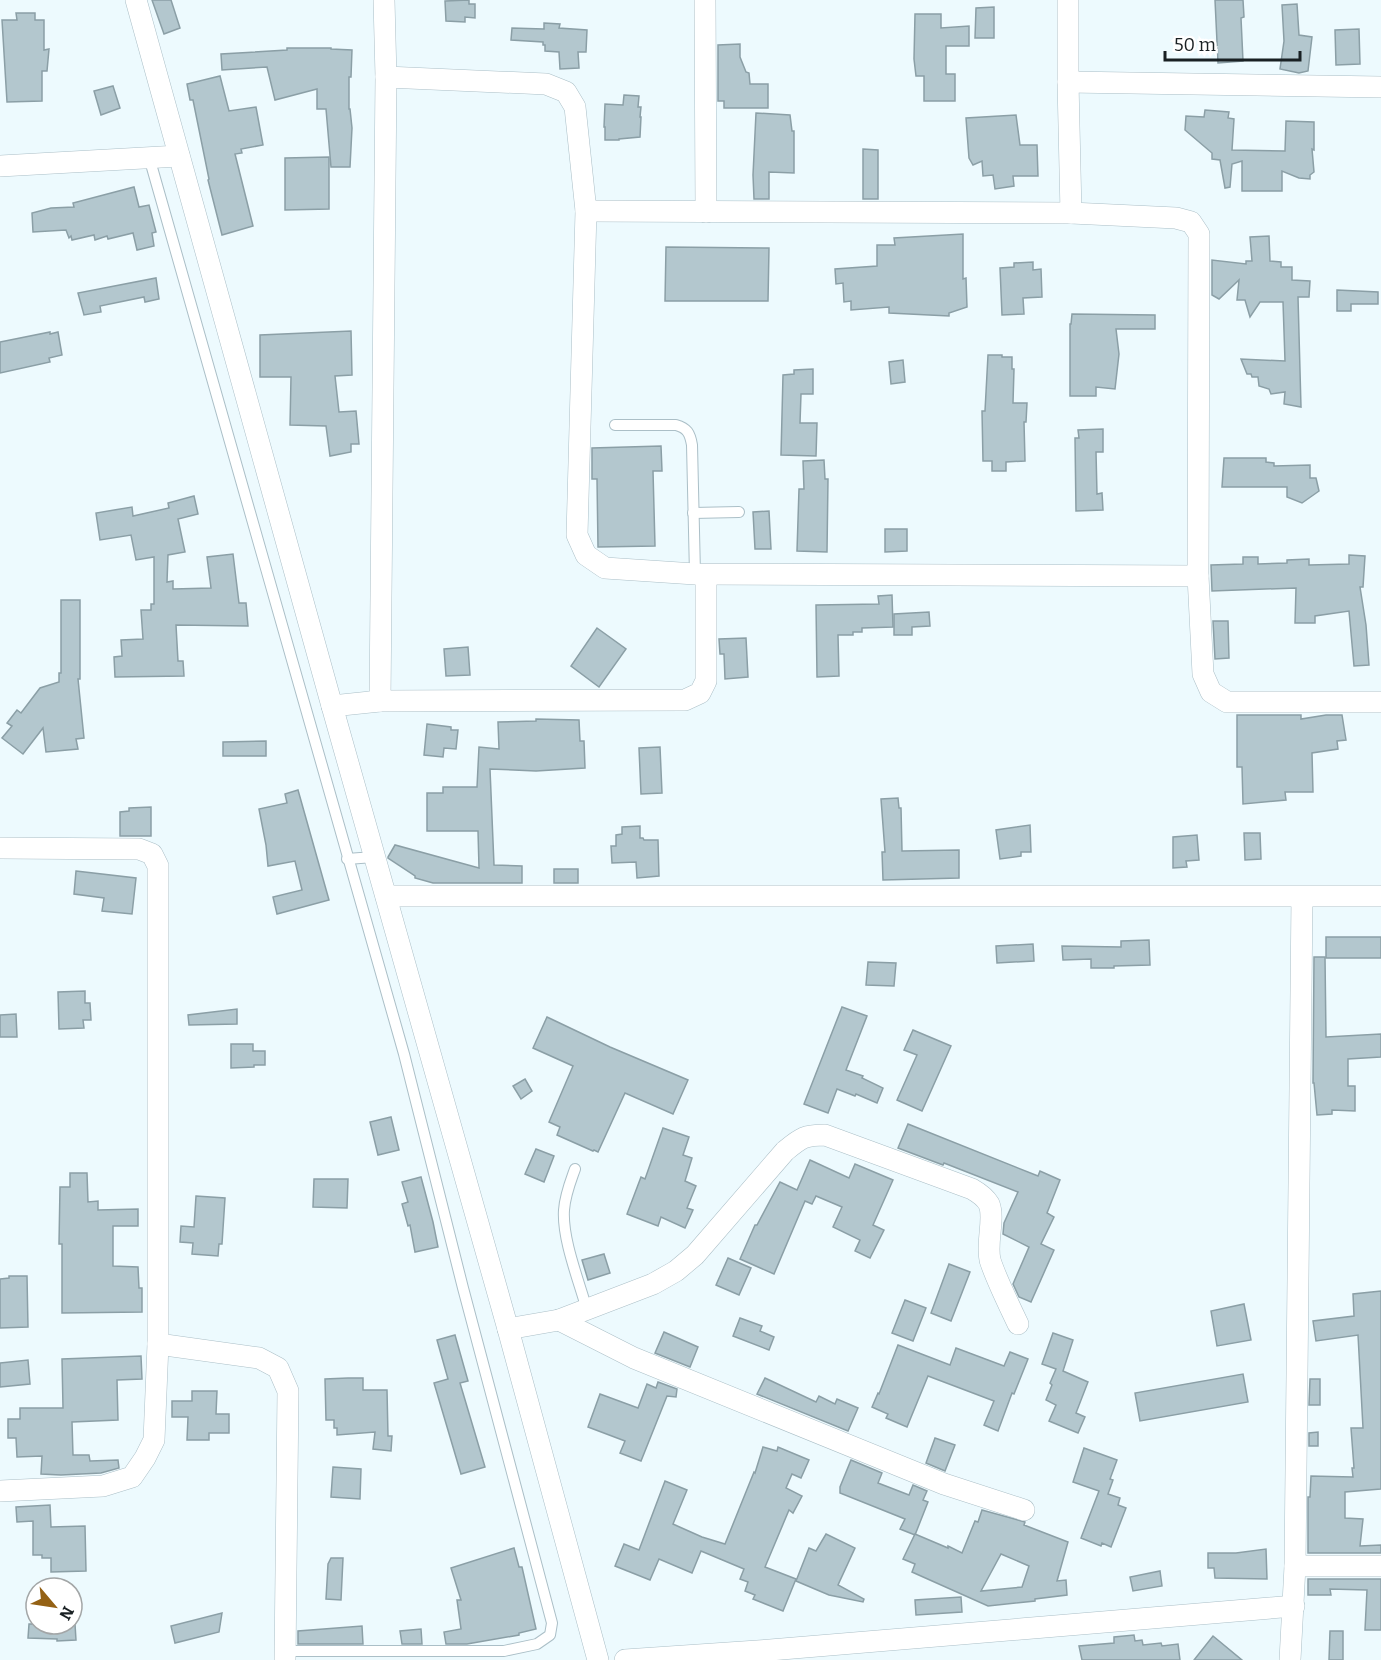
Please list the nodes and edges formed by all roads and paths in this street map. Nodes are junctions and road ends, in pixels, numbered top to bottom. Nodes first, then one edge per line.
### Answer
1 (136, 0) edge
2 (384, 0) edge
3 (705, 0) edge
4 (1068, 0) edge
5 (386, 78) junction
6 (1068, 82) junction
7 (1381, 87) edge
8 (179, 156) junction
9 (149, 157) junction
10 (0, 165) edge
11 (586, 212) junction
12 (706, 212) junction
13 (1071, 213) junction
14 (615, 425) dead end
15 (739, 512) dead end
16 (693, 513) junction
17 (701, 574) junction
18 (1198, 576) junction
19 (380, 701) junction
20 (1381, 702) edge
21 (332, 706) junction
22 (0, 848) edge
23 (374, 857) junction
24 (347, 859) junction
25 (386, 896) junction
26 (1381, 896) edge
27 (1302, 897) junction
28 (576, 1169) dead end
29 (587, 1310) junction
30 (559, 1320) junction
31 (1018, 1324) dead end
32 (508, 1329) junction
33 (158, 1344) junction
34 (0, 1491) edge
35 (1024, 1510) dead end
36 (1295, 1566) junction
37 (1381, 1566) edge
38 (1294, 1606) junction
39 (285, 1656) edge
40 (598, 1660) edge
41 (625, 1660) edge
42 (1290, 1660) edge

1 - 8 street
2 - 5 street
3 - 12 street
4 - 6 street
5 - 11 street
5 - 19 street
6 - 7 street
6 - 13 street
8 - 9 street
8 - 21 street
9 - 10 street
9 - 24 lane
11 - 12 street
11 - 17 street
12 - 13 street
13 - 18 street
14 - 16 lane
15 - 16 lane
16 - 17 lane
17 - 18 street
17 - 19 street
18 - 20 street
19 - 21 street
21 - 23 street
22 - 33 street
23 - 24 lane
23 - 25 street
24 - 39 lane
25 - 27 street
25 - 32 street
26 - 27 street
27 - 36 street
28 - 29 lane
29 - 30 street
29 - 31 street
30 - 32 street
30 - 35 street
32 - 40 street
33 - 34 street
33 - 39 street
36 - 37 street
36 - 38 street
38 - 41 street
38 - 42 street

